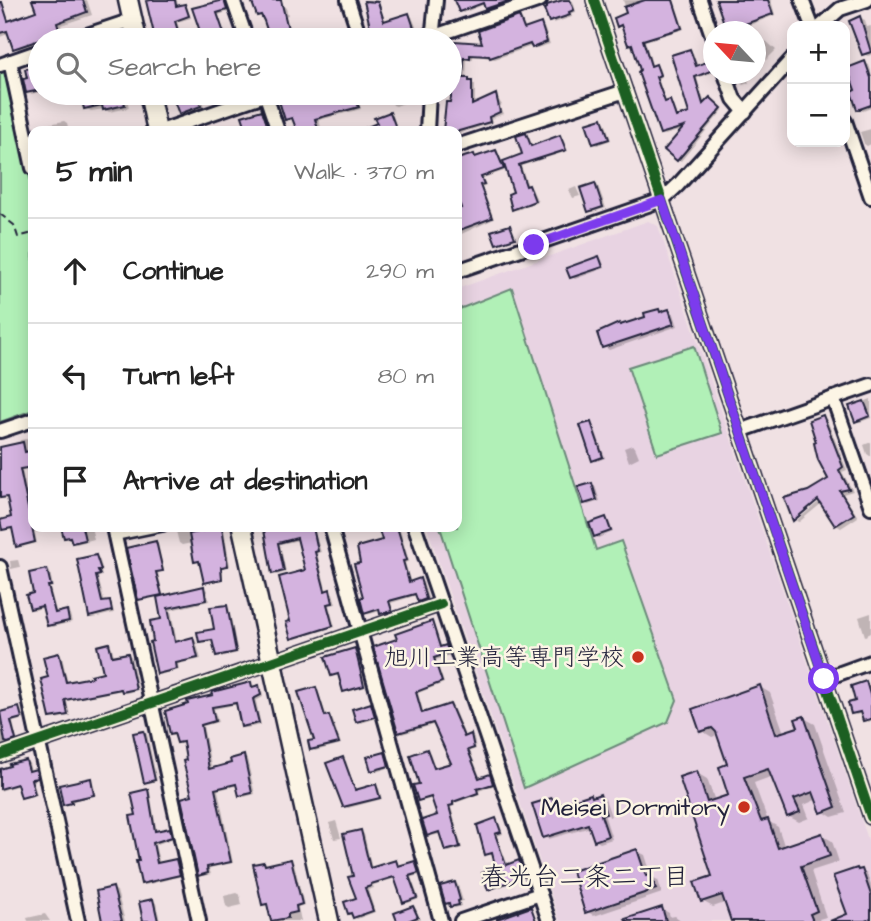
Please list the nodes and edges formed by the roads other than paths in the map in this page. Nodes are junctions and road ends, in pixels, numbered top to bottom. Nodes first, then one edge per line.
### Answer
1 (128, 0) edge
2 (233, 0) edge
3 (348, 0) edge
4 (436, 0) edge
5 (540, 0) edge
6 (594, 0) edge
7 (699, 0) edge
8 (802, 0) edge
9 (867, 0) edge
10 (132, 20) junction
11 (706, 21) edge
12 (810, 21) edge
13 (827, 21) edge
14 (108, 28) edge
15 (134, 28) edge
16 (243, 28) edge
17 (358, 28) edge
18 (432, 28) edge
19 (461, 28) edge
20 (28, 55) edge
21 (5, 63) edge
22 (787, 65) edge
23 (728, 84) edge
24 (625, 91) junction
25 (152, 105) edge
26 (233, 105) edge
27 (270, 105) edge
28 (428, 105) edge
29 (745, 112) junction
30 (158, 126) edge
31 (173, 126) edge
32 (277, 126) edge
33 (427, 126) edge
34 (850, 136) edge
35 (462, 144) edge
36 (28, 149) edge
37 (871, 197) edge
38 (662, 200) junction
39 (462, 269) edge
40 (871, 384) edge
41 (833, 397) junction
42 (28, 422) edge
43 (740, 430) junction
44 (0, 431) edge
45 (871, 508) edge
46 (114, 532) edge
47 (243, 532) edge
48 (332, 532) edge
49 (417, 532) edge
50 (0, 567) edge
51 (441, 604) junction
52 (359, 632) junction
53 (271, 661) junction
54 (871, 662) edge
55 (824, 679) junction
56 (152, 704) junction
57 (39, 741) junction
58 (0, 755) edge
59 (871, 817) edge
60 (540, 894) junction
61 (78, 921) edge
62 (200, 921) edge
63 (329, 921) edge
64 (442, 921) edge
65 (461, 921) edge
66 (549, 921) edge

1 - 10 street
2 - 16 street
3 - 17 street
4 - 18 street
5 - 19 street
6 - 24 street
7 - 11 street
8 - 12 street
9 - 13 street
10 - 14 street
10 - 15 street
20 - 21 street
21 - 36 street
22 - 29 street
23 - 29 street
24 - 35 street
24 - 38 street
25 - 30 street
26 - 31 street
27 - 32 street
28 - 33 street
29 - 38 street
34 - 37 street
38 - 39 street
38 - 43 street
40 - 41 street
41 - 43 street
41 - 45 street
42 - 44 street
43 - 55 street
46 - 56 street
47 - 53 street
48 - 52 street
49 - 51 street
50 - 57 street
51 - 52 street
51 - 60 street
52 - 53 street
52 - 64 street
53 - 56 street
53 - 63 street
54 - 55 street
55 - 59 street
56 - 57 street
56 - 62 street
57 - 58 street
57 - 61 street
60 - 65 street
60 - 66 street

